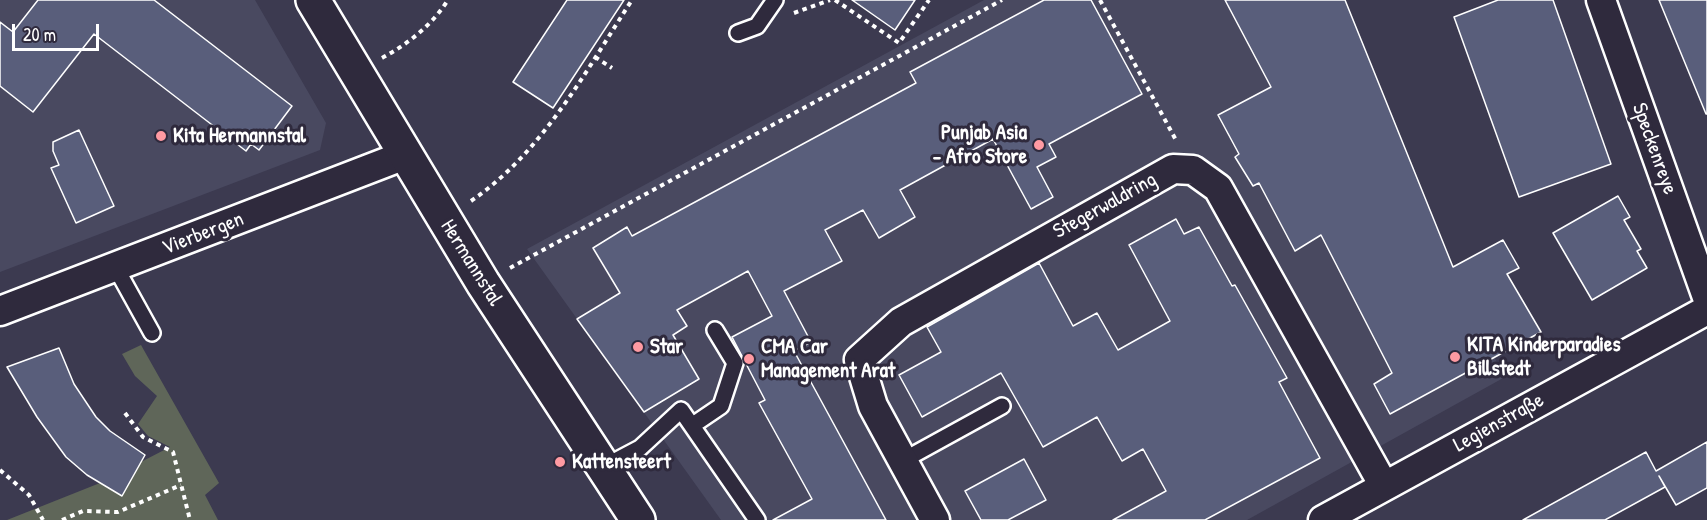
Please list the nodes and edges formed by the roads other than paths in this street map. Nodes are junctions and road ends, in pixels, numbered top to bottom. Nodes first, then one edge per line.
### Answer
1 (313, 0) edge
2 (775, 0) edge
3 (1601, 0) edge
4 (738, 33) dead end
5 (405, 155) junction
6 (116, 268) junction
7 (1707, 297) edge
8 (1707, 310) edge
9 (0, 311) edge
10 (716, 330) dead end
11 (152, 333) dead end
12 (1002, 406) dead end
13 (693, 425) junction
14 (902, 461) junction
15 (604, 467) junction
16 (1384, 486) junction
17 (638, 520) edge
18 (757, 520) edge
19 (935, 520) edge
20 (1323, 520) edge

1 - 5 street, Hermannstal
2 - 4 lane
3 - 7 street, Speckenreye
5 - 6 street, Vierbergen
5 - 15 street, Hermannstal
6 - 9 street, Vierbergen
6 - 11 lane
8 - 16 street, Legienstraße
10 - 13 lane
12 - 14 lane
13 - 15 lane
13 - 18 lane
14 - 16 street, Stegerwaldring
14 - 19 street, Stegerwaldring
15 - 17 street, Hermannstal
16 - 20 street, Legienstraße

